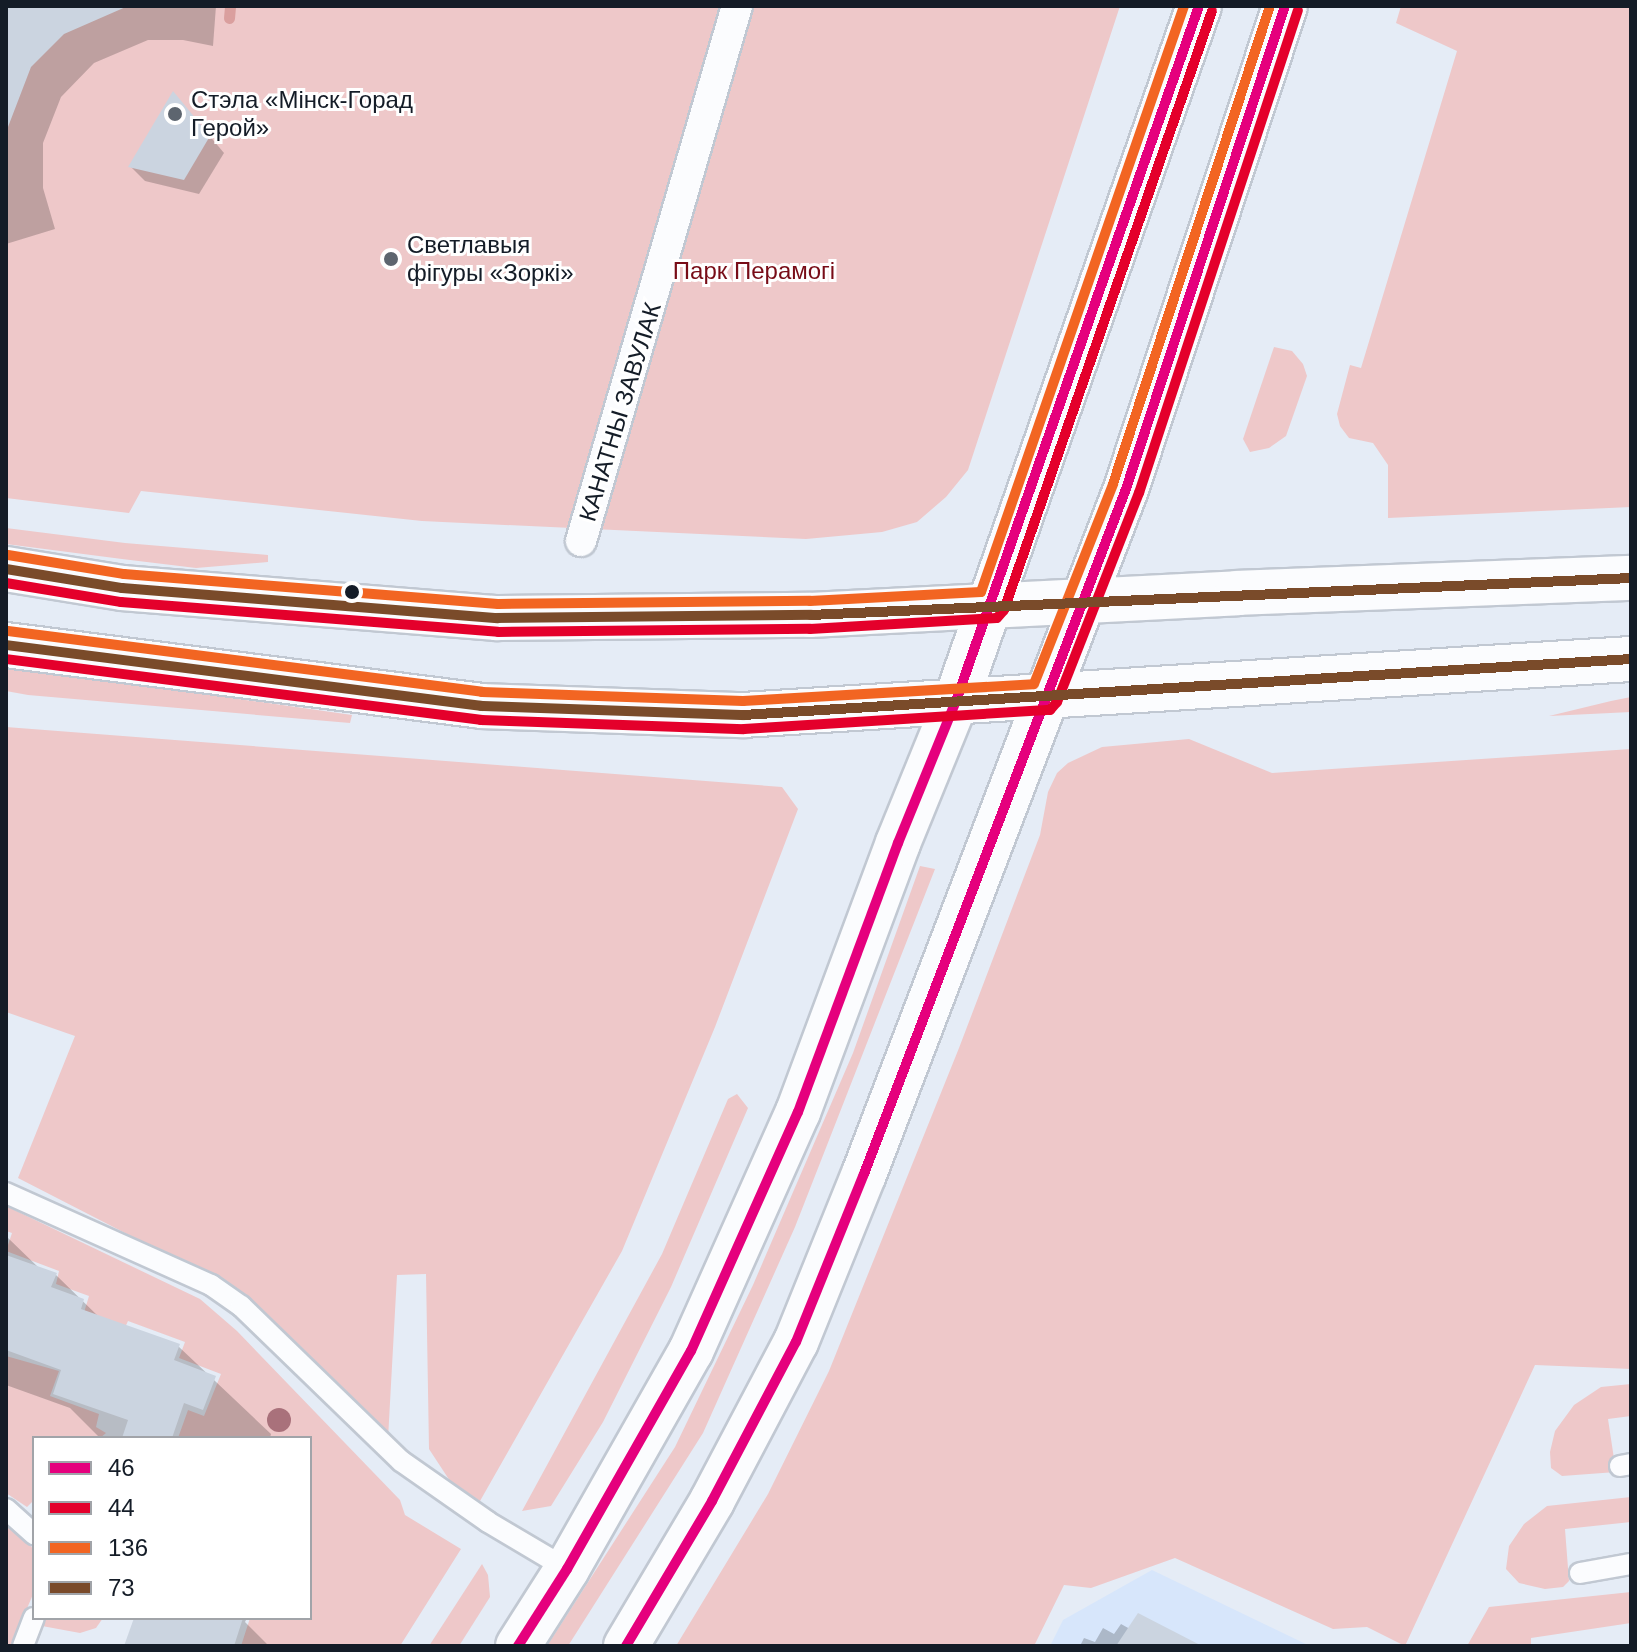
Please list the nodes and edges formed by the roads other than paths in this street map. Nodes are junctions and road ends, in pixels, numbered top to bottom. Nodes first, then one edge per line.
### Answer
1 (737, 6) edge
2 (1199, 6) edge
3 (1285, 6) edge
4 (581, 541) dead end
5 (6, 569) edge
6 (1631, 578) edge
7 (1083, 602) junction
8 (991, 605) junction
9 (6, 645) edge
10 (1631, 659) edge
11 (1044, 697) junction
12 (956, 701) junction
13 (6, 1193) edge
14 (6, 1509) edge
15 (32, 1532) edge
16 (1631, 1564) edge
17 (567, 1569) junction
18 (1580, 1573) dead end
19 (33, 1620) edge
20 (23, 1646) edge
21 (518, 1646) edge
22 (626, 1646) edge

1 - 4 street, КАНАТНЫ ЗАВУЛАК
2 - 8 main road
3 - 7 main road
5 - 8 main road
6 - 7 main road
7 - 8 main road
7 - 11 main road
8 - 12 main road
9 - 12 main road
10 - 11 main road
11 - 12 main road
11 - 22 main road
12 - 17 main road
13 - 17 lane
14 - 15 lane
16 - 18 lane
17 - 21 main road
19 - 20 lane

